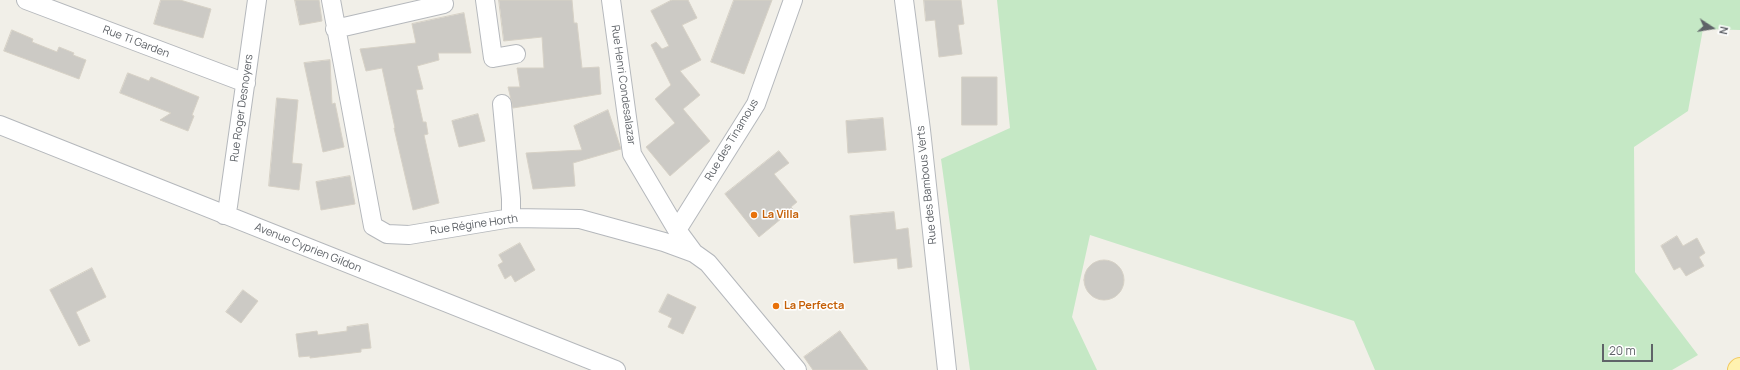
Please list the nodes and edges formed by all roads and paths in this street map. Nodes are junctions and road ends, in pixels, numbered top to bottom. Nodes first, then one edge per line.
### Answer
1 (26, 0) edge
2 (257, 0) edge
3 (331, 0) edge
4 (486, 0) edge
5 (611, 0) edge
6 (793, 0) edge
7 (904, 0) edge
8 (444, 4) dead end
9 (335, 28) junction
10 (516, 54) dead end
11 (246, 82) junction
12 (502, 104) dead end
13 (0, 125) edge
14 (224, 215) junction
15 (511, 218) junction
16 (677, 230) junction
17 (694, 253) junction
18 (616, 370) edge
19 (797, 370) edge
20 (947, 370) edge

1 - 11 street, Rue Ti Garden
2 - 11 street, Rue Roger Desnoyers
3 - 9 street, Rue Régine Horth
4 - 10 street
5 - 16 street, Rue Henri Condesalazar
6 - 16 street, Rue des Tinamous
7 - 20 street, Rue des Bambous Verts
8 - 9 street
9 - 15 street, Rue Régine Horth
11 - 14 street, Rue Roger Desnoyers
12 - 15 street
13 - 14 street, Avenue Cyprien Gildon
14 - 18 street, Avenue Cyprien Gildon
15 - 17 street, Rue Régine Horth
16 - 17 street, Rue Henri Condesalazar
17 - 19 street, Rue Régine Horth

